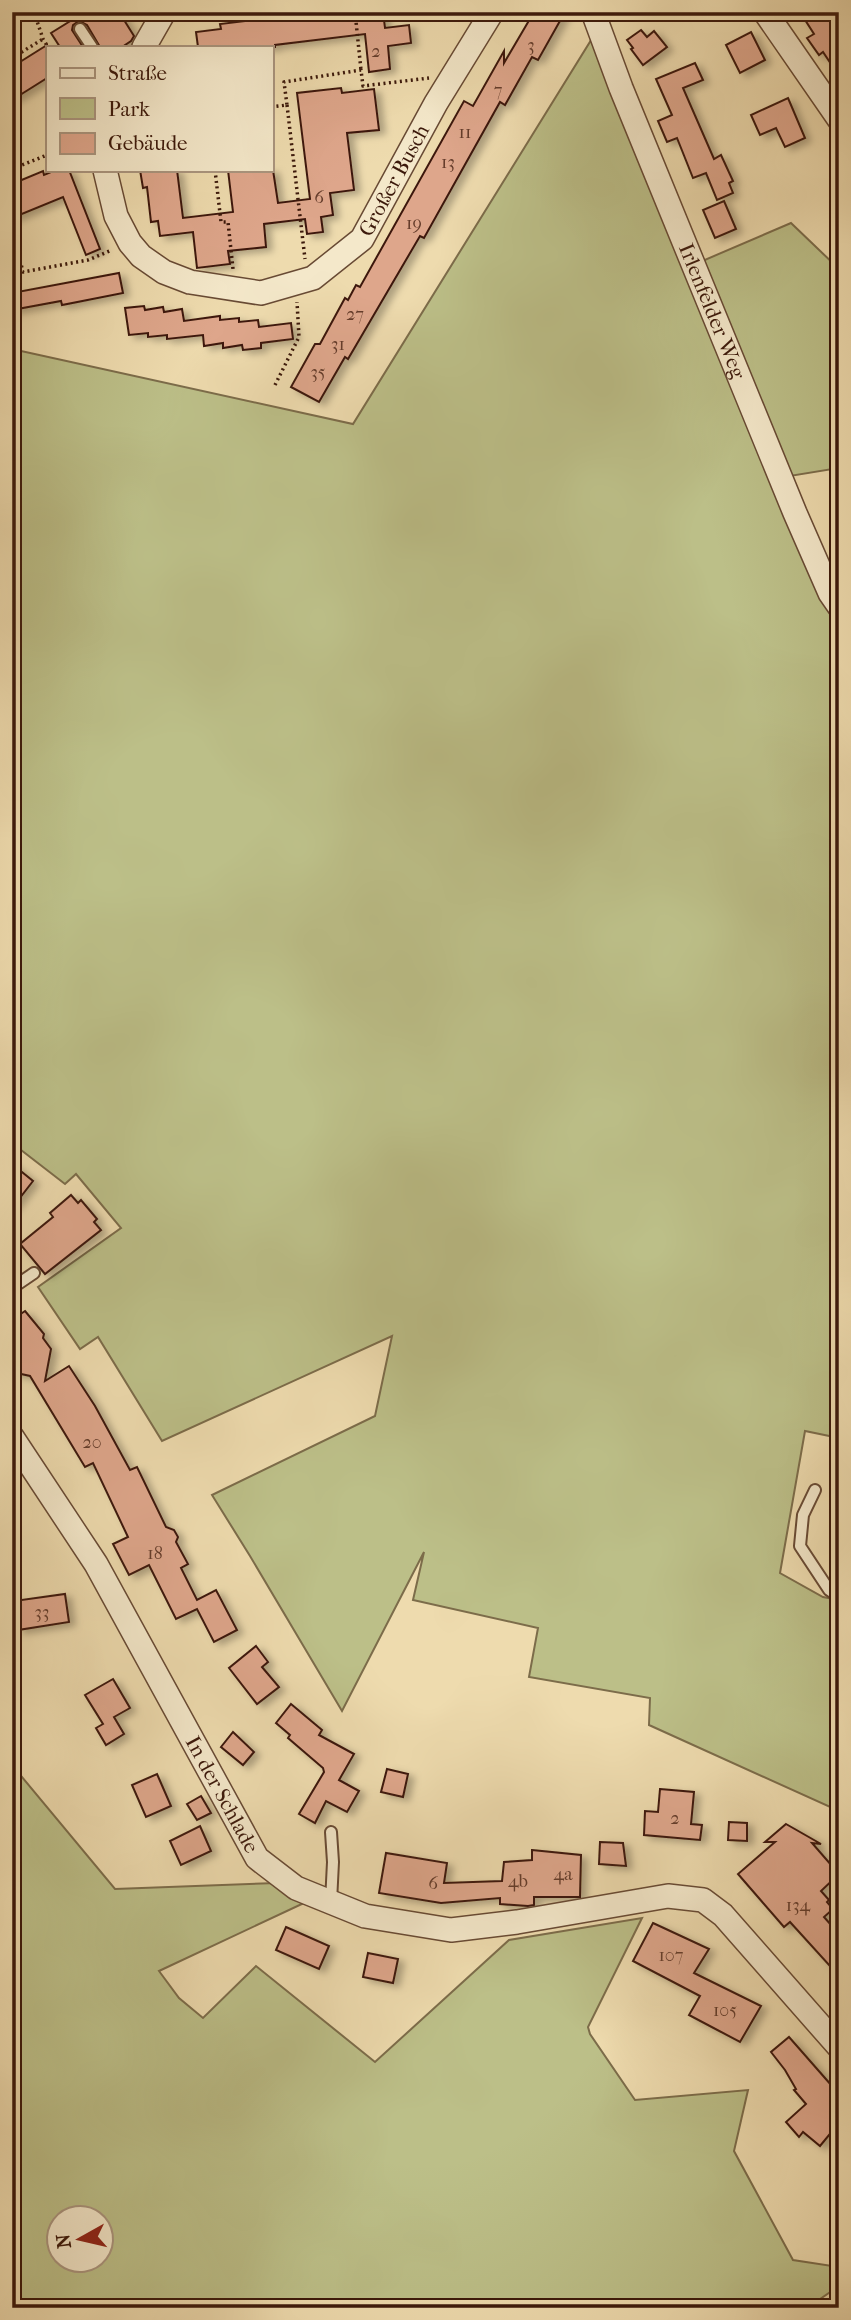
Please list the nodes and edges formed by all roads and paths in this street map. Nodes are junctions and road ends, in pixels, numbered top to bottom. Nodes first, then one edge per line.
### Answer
1 (34, 12) edge
2 (164, 12) edge
3 (355, 12) edge
4 (492, 12) edge
5 (593, 12) edge
6 (765, 12) edge
7 (80, 29) dead end
8 (43, 39) junction
9 (47, 46) edge
10 (91, 46) edge
11 (145, 46) edge
12 (12, 58) edge
13 (361, 70) junction
14 (453, 75) junction
15 (287, 104) junction
16 (273, 107) edge
17 (839, 120) edge
18 (46, 155) edge
19 (12, 169) edge
20 (105, 172) edge
21 (215, 172) edge
22 (130, 243) junction
23 (12, 266) edge
24 (301, 281) junction
25 (235, 289) junction
26 (275, 385) dead end
27 (839, 606) edge
28 (34, 1273) dead end
29 (12, 1288) edge
30 (12, 1437) edge
31 (816, 1490) dead end
32 (839, 1597) edge
33 (331, 1832) dead end
34 (331, 1902) junction
35 (839, 2047) edge

1 - 8 path
2 - 11 street
3 - 13 path
4 - 14 street, Großer Busch
5 - 27 street, Irlenfelder Weg
6 - 17 street
7 - 10 lane
8 - 9 path
8 - 12 path
13 - 14 path
13 - 15 path
14 - 24 street, Großer Busch
15 - 16 path
15 - 24 path
18 - 19 path
20 - 22 street, Großer Busch
21 - 25 path
22 - 23 path
22 - 25 street, Großer Busch
24 - 25 street, Großer Busch
24 - 26 path
28 - 29 lane
30 - 34 street, In der Schlade
31 - 32 lane
33 - 34 lane
34 - 35 street, In der Schlade

